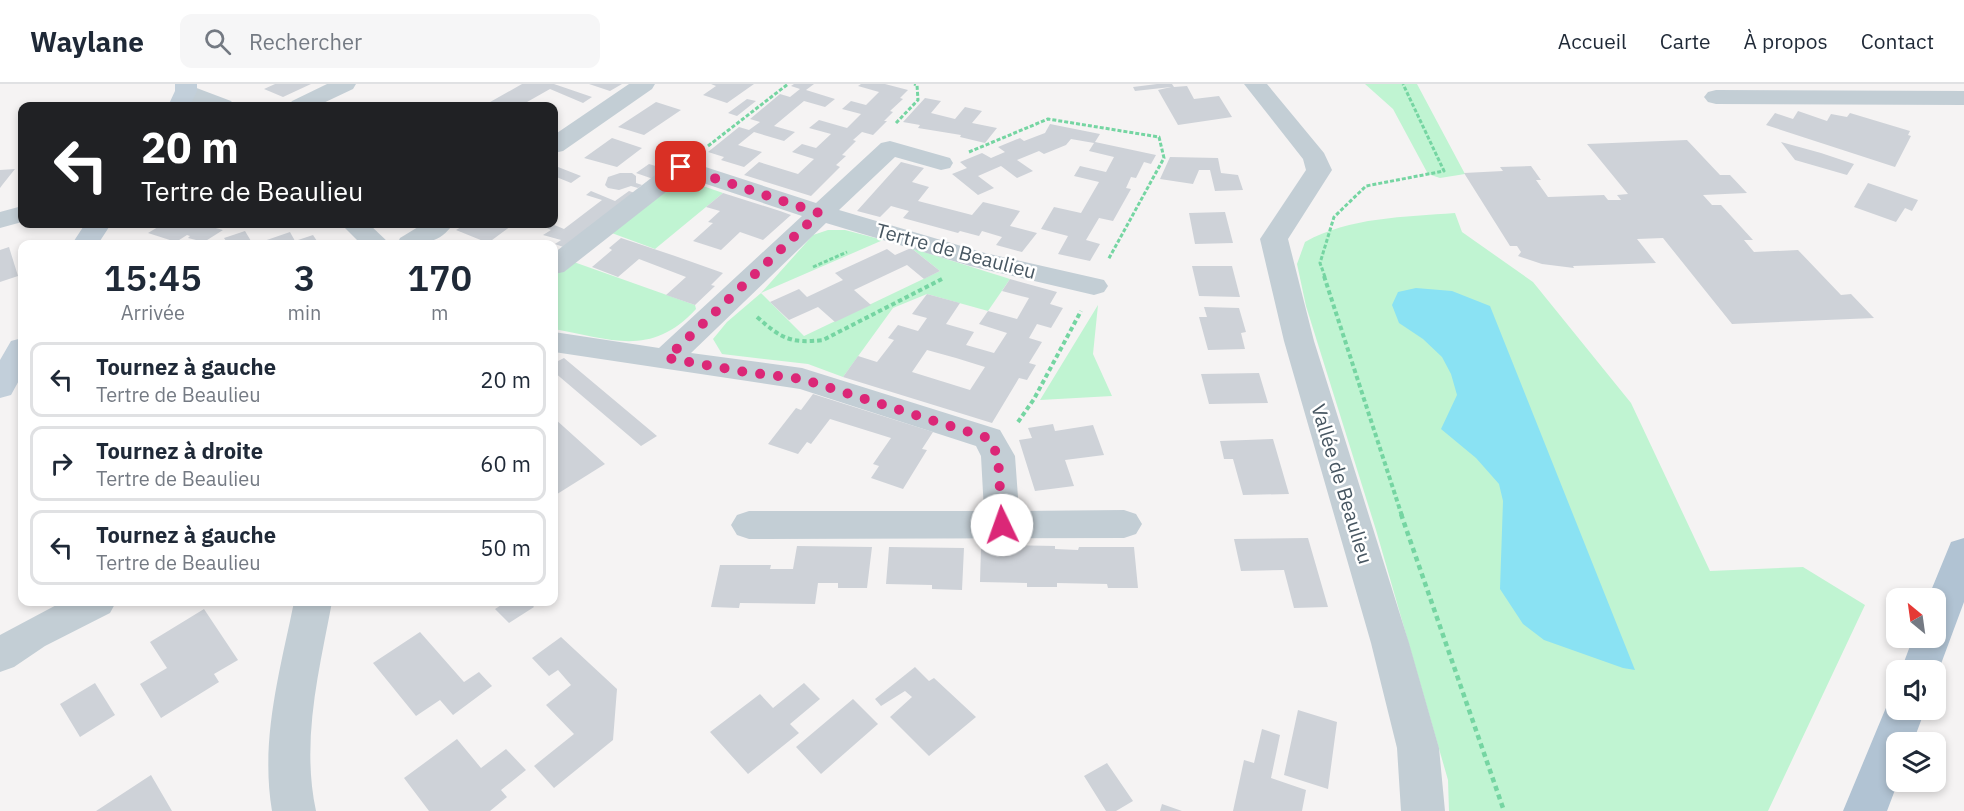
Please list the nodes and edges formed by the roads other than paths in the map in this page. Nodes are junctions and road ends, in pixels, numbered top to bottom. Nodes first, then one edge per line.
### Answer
1 (345, 84) edge
2 (644, 84) edge
3 (1255, 84) edge
4 (184, 94) edge
5 (1716, 97) dead end
6 (1964, 98) edge
7 (210, 102) edge
8 (308, 102) edge
9 (558, 143) edge
10 (941, 163) road end
11 (819, 213) junction
12 (18, 215) edge
13 (0, 220) edge
14 (358, 228) edge
15 (434, 228) edge
16 (372, 240) edge
17 (416, 240) edge
18 (558, 263) edge
19 (1094, 286) dead end
20 (558, 343) edge
21 (18, 355) edge
22 (667, 358) junction
23 (0, 387) edge
24 (1124, 524) dead end
25 (749, 525) dead end
26 (1002, 525) junction
27 (1964, 552) edge
28 (1946, 600) edge
29 (87, 606) edge
30 (313, 606) edge
31 (16, 636) edge
32 (0, 656) edge
33 (1901, 720) edge
34 (294, 811) edge
35 (1423, 811) edge
36 (1865, 811) edge

1 - 8 street
2 - 9 street
3 - 35 street, Vallée de Beaulieu
4 - 7 street
5 - 6 street
10 - 11 street
11 - 18 street, Tertre de Beaulieu
11 - 19 street, Tertre de Beaulieu
11 - 22 street
12 - 13 street
14 - 16 street
15 - 17 street
20 - 22 street
21 - 23 main road
22 - 26 street
24 - 26 street
25 - 26 street
27 - 28 main road
29 - 31 street
30 - 34 street
31 - 32 street
33 - 36 main road

